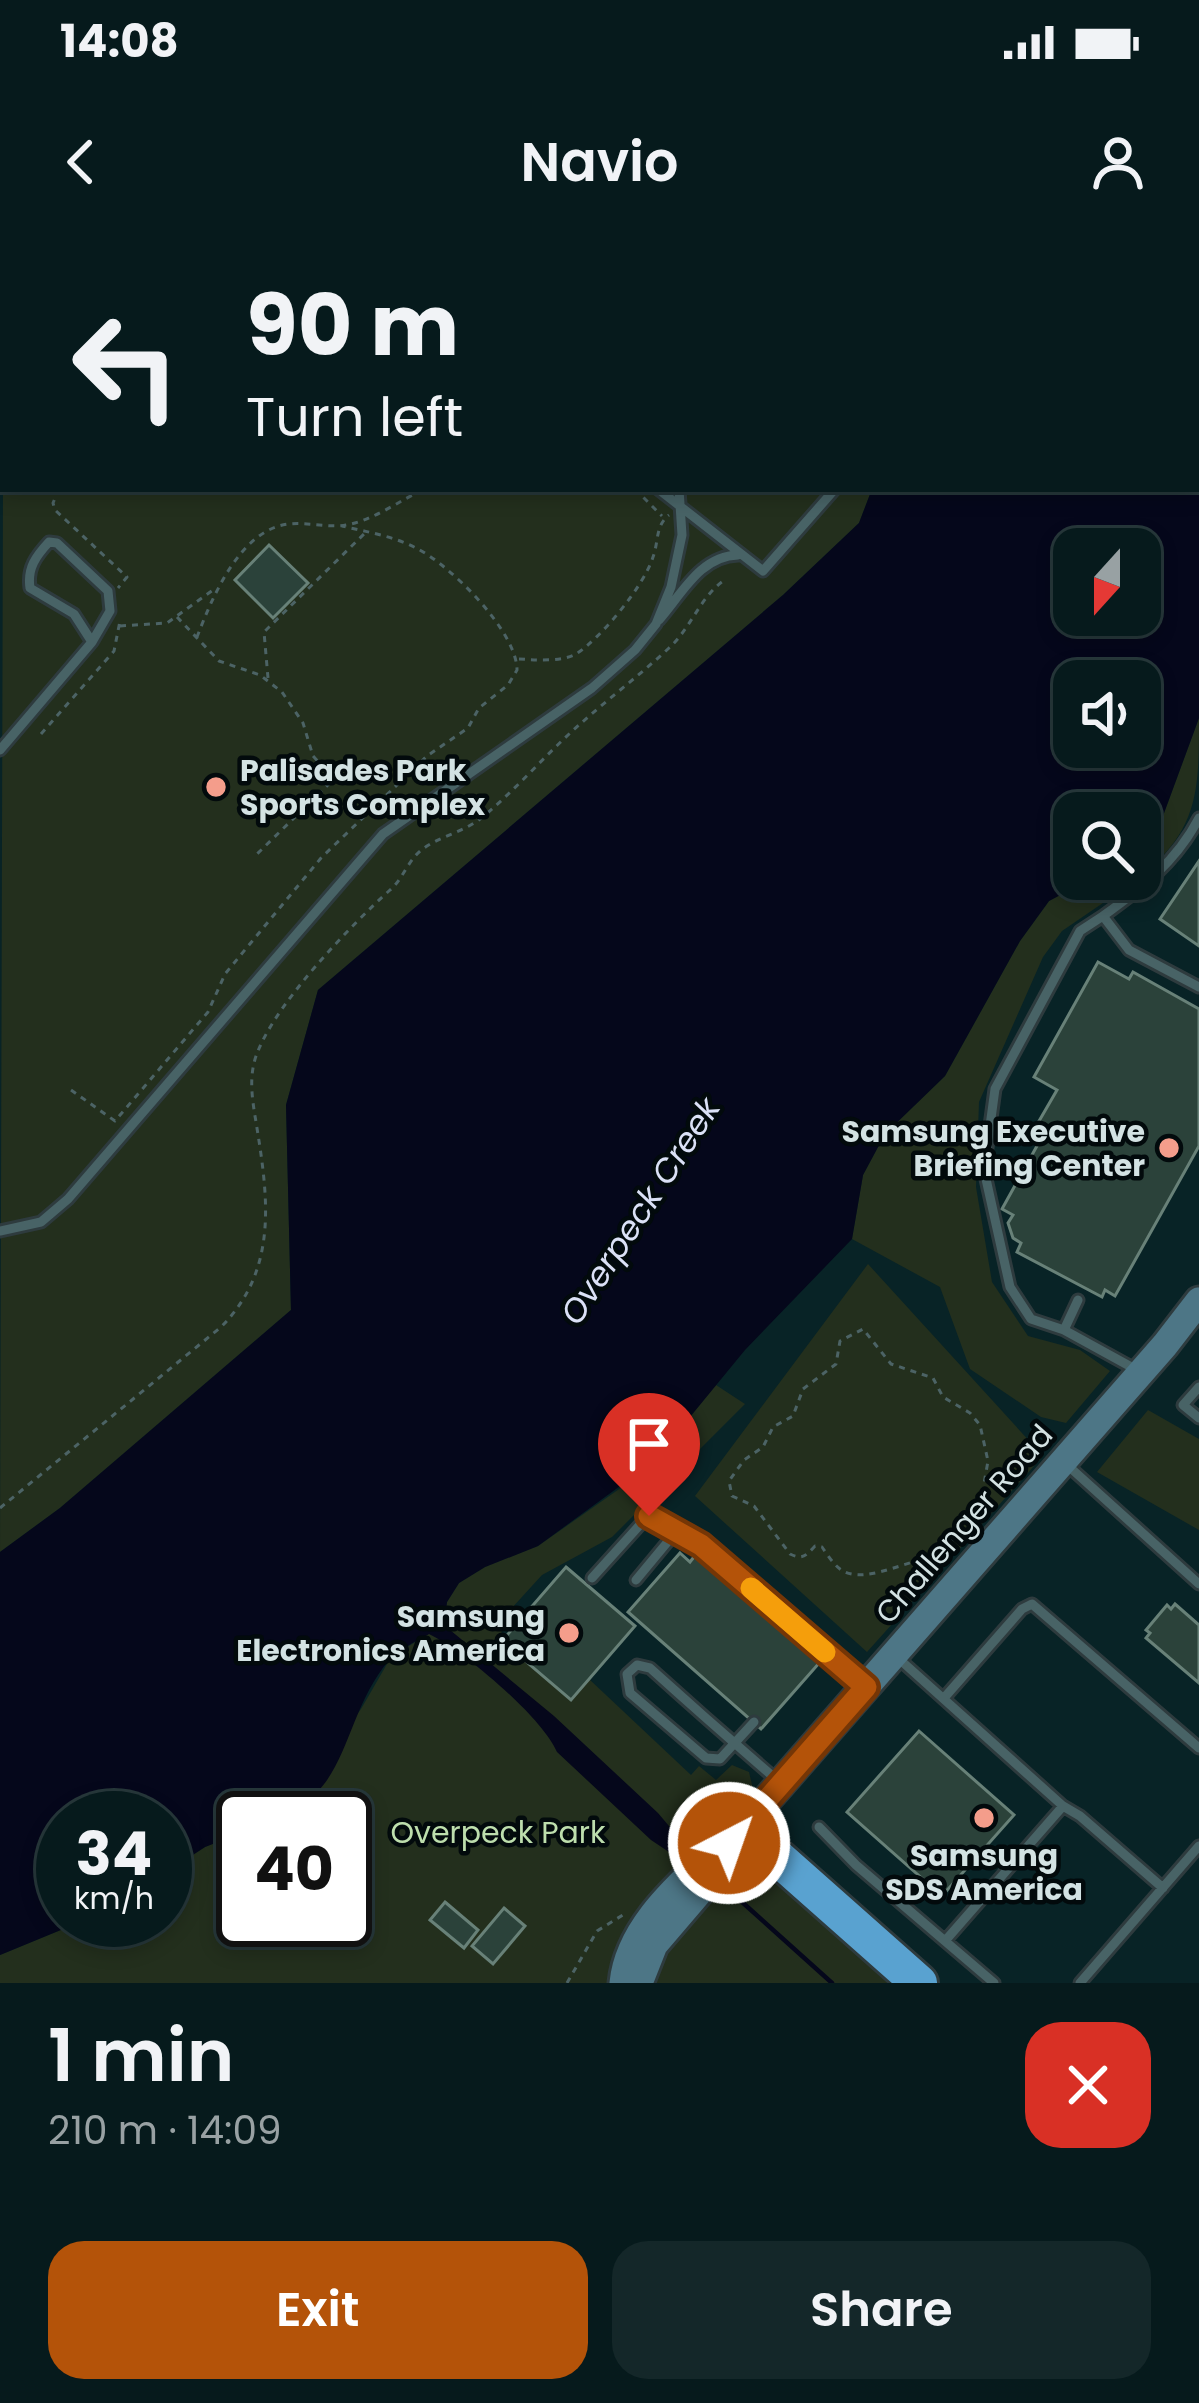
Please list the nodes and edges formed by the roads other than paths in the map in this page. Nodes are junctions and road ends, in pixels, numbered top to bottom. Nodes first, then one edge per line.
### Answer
1 (661, 492) edge
2 (679, 492) edge
3 (832, 492) edge
4 (680, 509) junction
5 (738, 554) junction
6 (656, 624) junction
7 (92, 642) junction
8 (0, 750) edge
9 (1199, 818) edge
10 (1103, 916) junction
11 (1199, 987) edge
12 (0, 1231) edge
13 (1078, 1300) dead end
14 (1199, 1301) edge
15 (1064, 1330) junction
16 (1141, 1373) junction
17 (1199, 1387) edge
18 (1199, 1418) edge
19 (1063, 1462) junction
20 (675, 1534) junction
21 (592, 1578) dead end
22 (636, 1580) dead end
23 (1199, 1584) edge
24 (894, 1655) junction
25 (866, 1687) junction
26 (944, 1698) junction
27 (754, 1722) dead end
28 (735, 1744) junction
29 (1199, 1748) edge
30 (781, 1784) junction
31 (1063, 1807) junction
32 (819, 1827) dead end
33 (736, 1835) junction
34 (1199, 1846) edge
35 (1163, 1888) junction
36 (945, 1941) junction
37 (623, 1983) edge
38 (639, 1983) edge
39 (920, 1983) edge
40 (994, 1983) edge
41 (1081, 1983) edge

1 - 4 lane
2 - 4 lane
3 - 5 lane
4 - 5 lane
4 - 6 lane
5 - 6 lane
6 - 12 lane
7 - 7 lane
7 - 8 lane
9 - 10 lane
10 - 11 lane
10 - 15 lane
13 - 15 lane
14 - 16 main road, Challenger Road
15 - 16 lane
16 - 19 main road, Challenger Road
17 - 18 lane
19 - 23 lane
19 - 24 main road, Challenger Road
20 - 21 lane
20 - 22 lane
20 - 25 lane
24 - 25 main road, Challenger Road
24 - 26 lane
25 - 30 main road, Challenger Road
26 - 29 lane
26 - 31 lane
27 - 28 lane
28 - 28 lane
28 - 30 lane
30 - 33 main road, Challenger Road
31 - 35 lane
31 - 36 lane
32 - 36 lane
33 - 37 main road, Challenger Road
33 - 38 main road, Challenger Road
33 - 39 highway
34 - 35 lane
35 - 41 lane
36 - 40 lane

